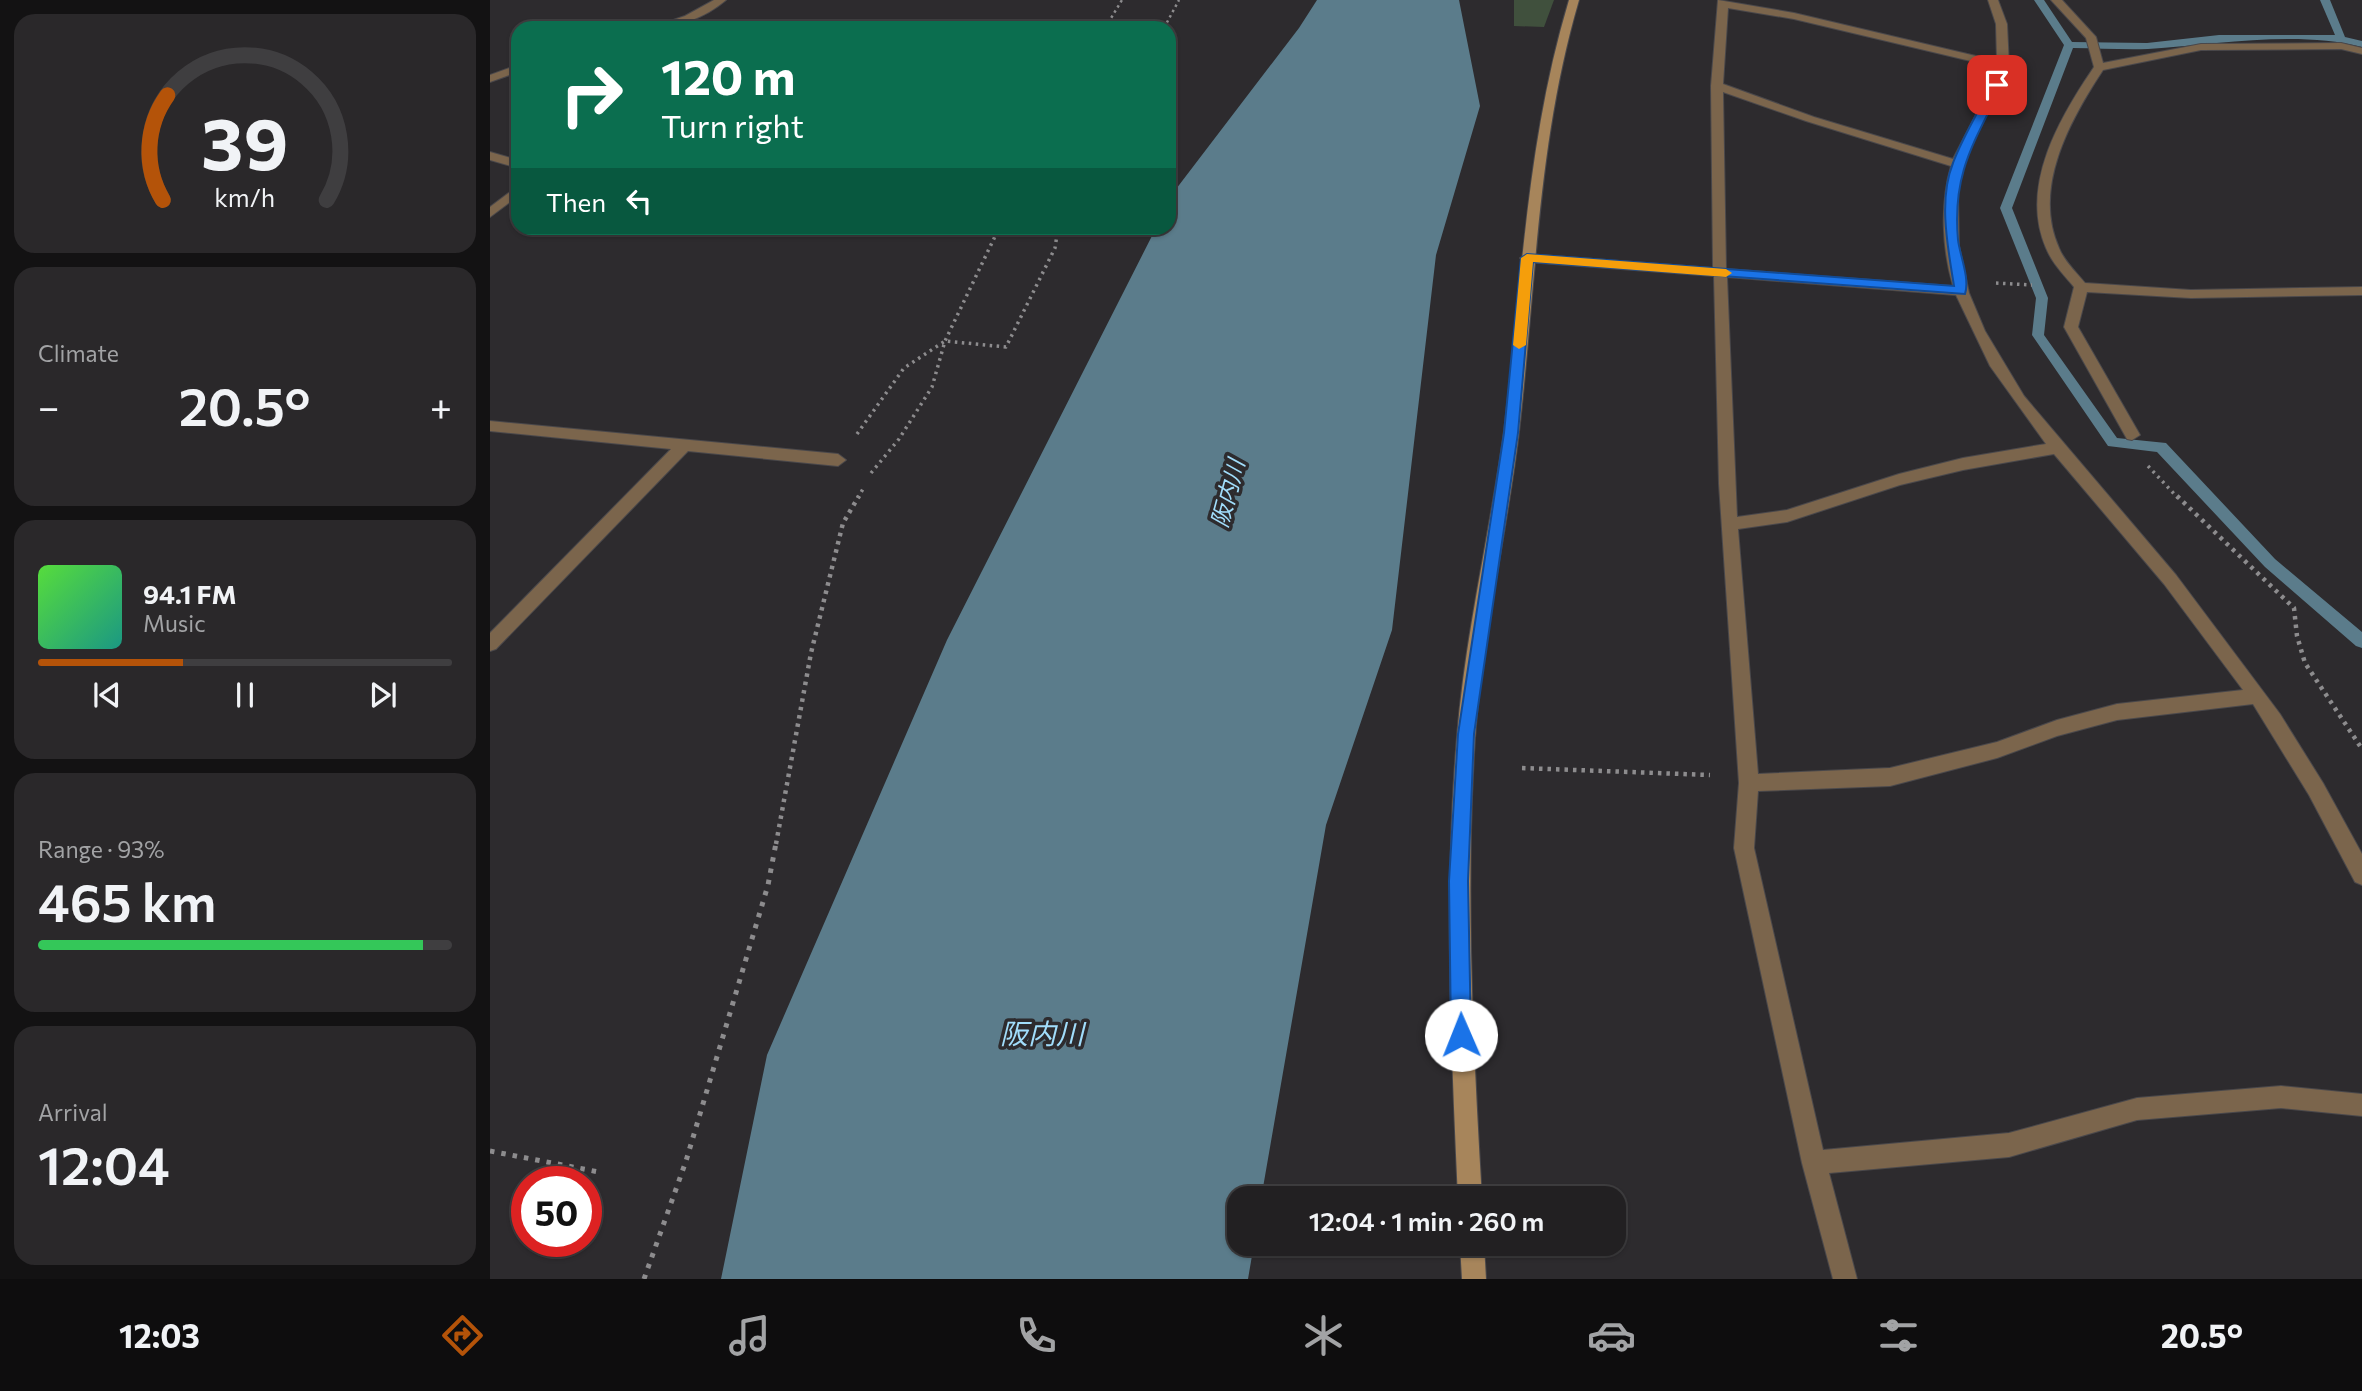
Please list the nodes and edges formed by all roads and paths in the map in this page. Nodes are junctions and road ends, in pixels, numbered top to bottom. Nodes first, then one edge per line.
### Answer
1 (721, 0) edge
2 (1122, 0) edge
3 (1179, 0) edge
4 (1574, 0) edge
5 (1993, 0) edge
6 (2056, 0) edge
7 (1723, 2) edge
8 (681, 21) edge
9 (1109, 21) edge
10 (1168, 21) edge
11 (2362, 51) edge
12 (2004, 66) junction
13 (2099, 67) junction
14 (511, 71) edge
15 (490, 79) edge
16 (1717, 86) junction
17 (490, 156) edge
18 (511, 162) edge
19 (1958, 163) junction
20 (511, 196) edge
21 (490, 213) edge
22 (996, 235) edge
23 (1057, 235) edge
24 (1527, 258) junction
25 (1721, 273) junction
26 (2081, 287) junction
27 (1961, 291) junction
28 (2362, 291) edge
29 (945, 341) junction
30 (490, 426) edge
31 (2132, 435) dead end
32 (685, 444) junction
33 (2057, 448) junction
34 (2142, 459) dead end
35 (838, 460) joint
36 (1732, 524) junction
37 (490, 644) edge
38 (2255, 696) junction
39 (2362, 748) edge
40 (1522, 768) dead end
41 (1749, 783) junction
42 (2362, 874) edge
43 (2362, 1105) edge
44 (490, 1151) edge
45 (1814, 1163) junction
46 (569, 1166) edge
47 (1469, 1186) edge
48 (1473, 1256) edge
49 (644, 1279) edge
50 (1474, 1279) edge
51 (1845, 1279) edge

1 - 8 street
2 - 9 path
3 - 10 path
4 - 24 main road
5 - 12 street
6 - 13 street
7 - 12 street
7 - 16 street
11 - 13 street
12 - 19 street
13 - 26 street
14 - 15 street
16 - 19 street
16 - 25 street
17 - 18 street
19 - 27 street
20 - 21 street
22 - 29 path
23 - 29 path
24 - 25 street
24 - 47 main road
25 - 27 street
25 - 36 street
26 - 28 street
26 - 31 street
27 - 33 street
29 - 35 path
29 - 49 path
30 - 32 street
32 - 35 street
32 - 37 street
33 - 36 street
33 - 38 street
34 - 39 path
36 - 41 street
38 - 41 street
38 - 42 street
40 - 41 path
41 - 45 street
43 - 45 street
44 - 46 path
45 - 51 street
48 - 50 main road

